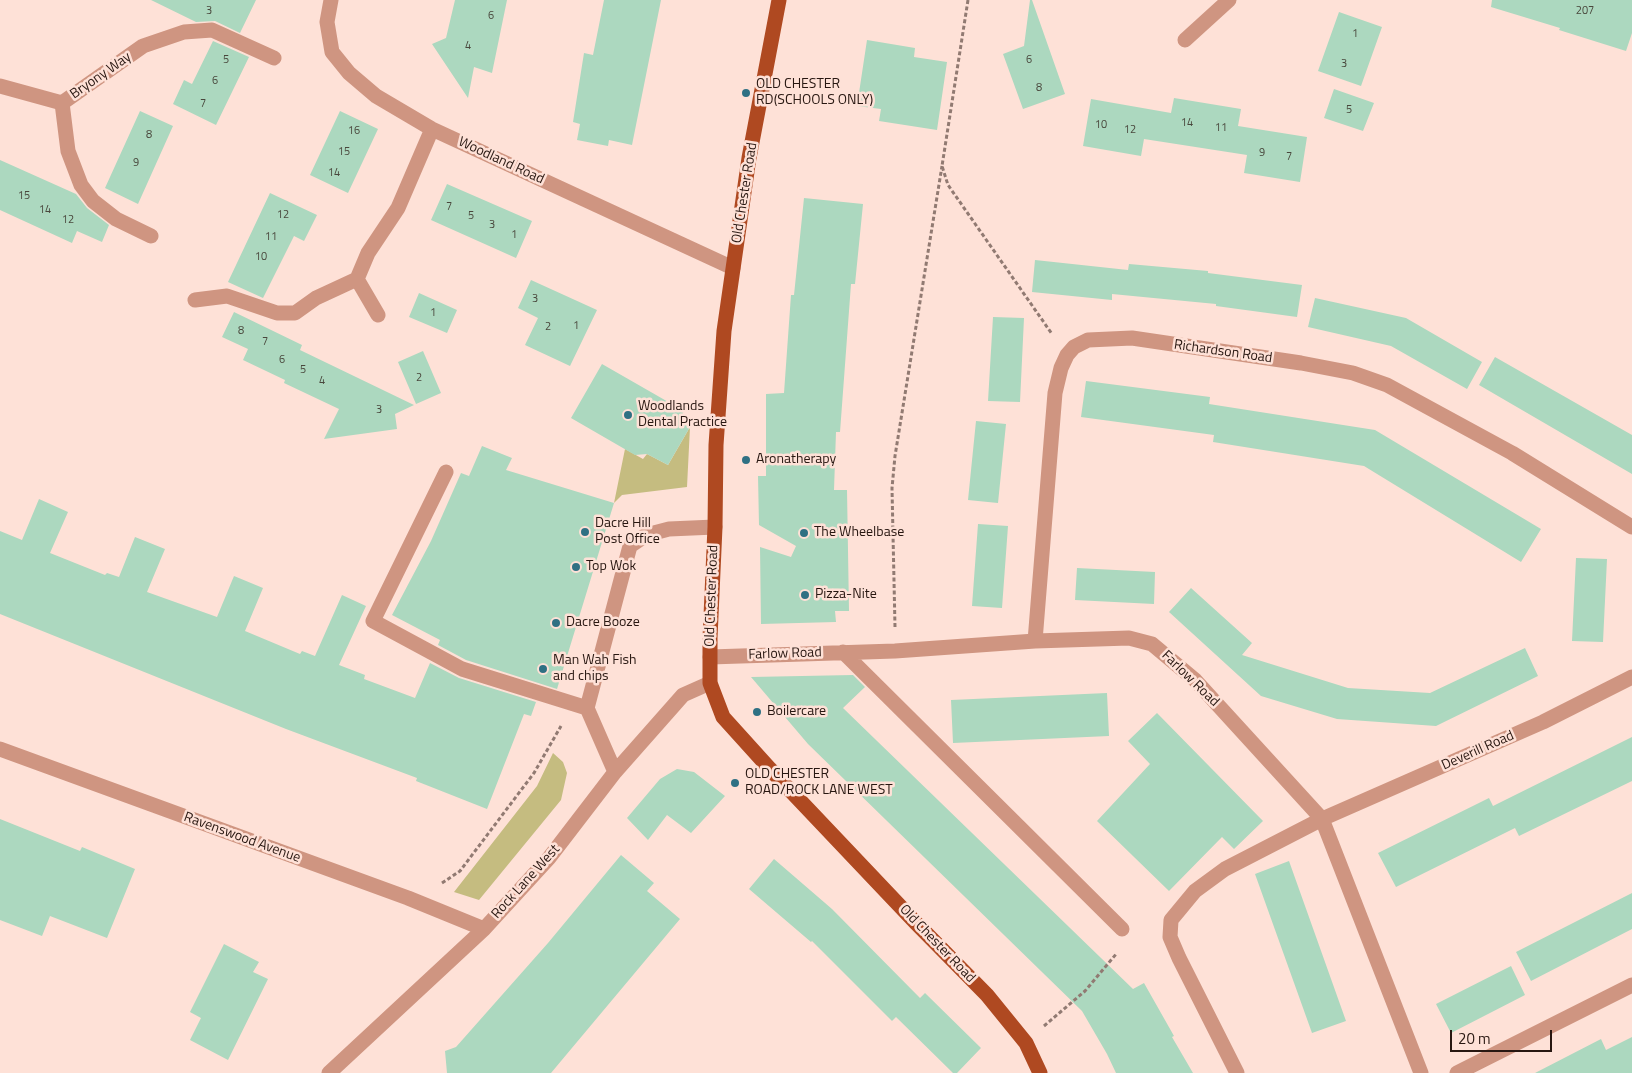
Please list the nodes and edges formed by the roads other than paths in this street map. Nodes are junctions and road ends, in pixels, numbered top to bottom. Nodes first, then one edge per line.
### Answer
1 (331, 0) edge
2 (780, 0) edge
3 (1229, 0) edge
4 (1185, 40) dead end
5 (274, 58) dead end
6 (0, 86) edge
7 (62, 103) junction
8 (432, 129) junction
9 (151, 236) dead end
10 (733, 268) junction
11 (357, 278) junction
12 (196, 300) dead end
13 (378, 315) dead end
14 (446, 472) dead end
15 (715, 527) junction
16 (1632, 527) edge
17 (1035, 641) junction
18 (842, 652) junction
19 (710, 657) junction
20 (1632, 677) edge
21 (710, 683) junction
22 (580, 706) junction
23 (0, 749) edge
24 (615, 772) junction
25 (1322, 819) junction
26 (484, 929) junction
27 (1122, 929) road end
28 (1632, 985) edge
29 (330, 1073) edge
30 (1040, 1073) edge
31 (1237, 1073) edge
32 (1421, 1073) edge
33 (1457, 1073) edge

1 - 8 street, Woodland Road
2 - 10 main road, Old Chester Road
3 - 4 street
5 - 7 street, Bryony Way
6 - 7 street, Bryony Way
7 - 9 street
8 - 10 street, Woodland Road
8 - 11 street
10 - 15 main road, Old Chester Road
11 - 12 street
11 - 13 street
14 - 22 street
15 - 19 main road, Old Chester Road
15 - 22 street
16 - 17 street, Richardson Road
17 - 18 street, Farlow Road
17 - 25 street, Farlow Road
18 - 19 street, Farlow Road
18 - 27 street
19 - 21 main road, Old Chester Road
20 - 25 street, Deverill Road
21 - 24 street, Rock Lane West
21 - 30 main road, Old Chester Road
22 - 24 street
23 - 26 street, Ravenswood Avenue
24 - 26 street, Rock Lane West
25 - 31 street, Deverill Road
25 - 32 street, Farlow Road
26 - 29 street, Rock Lane West
28 - 33 street

